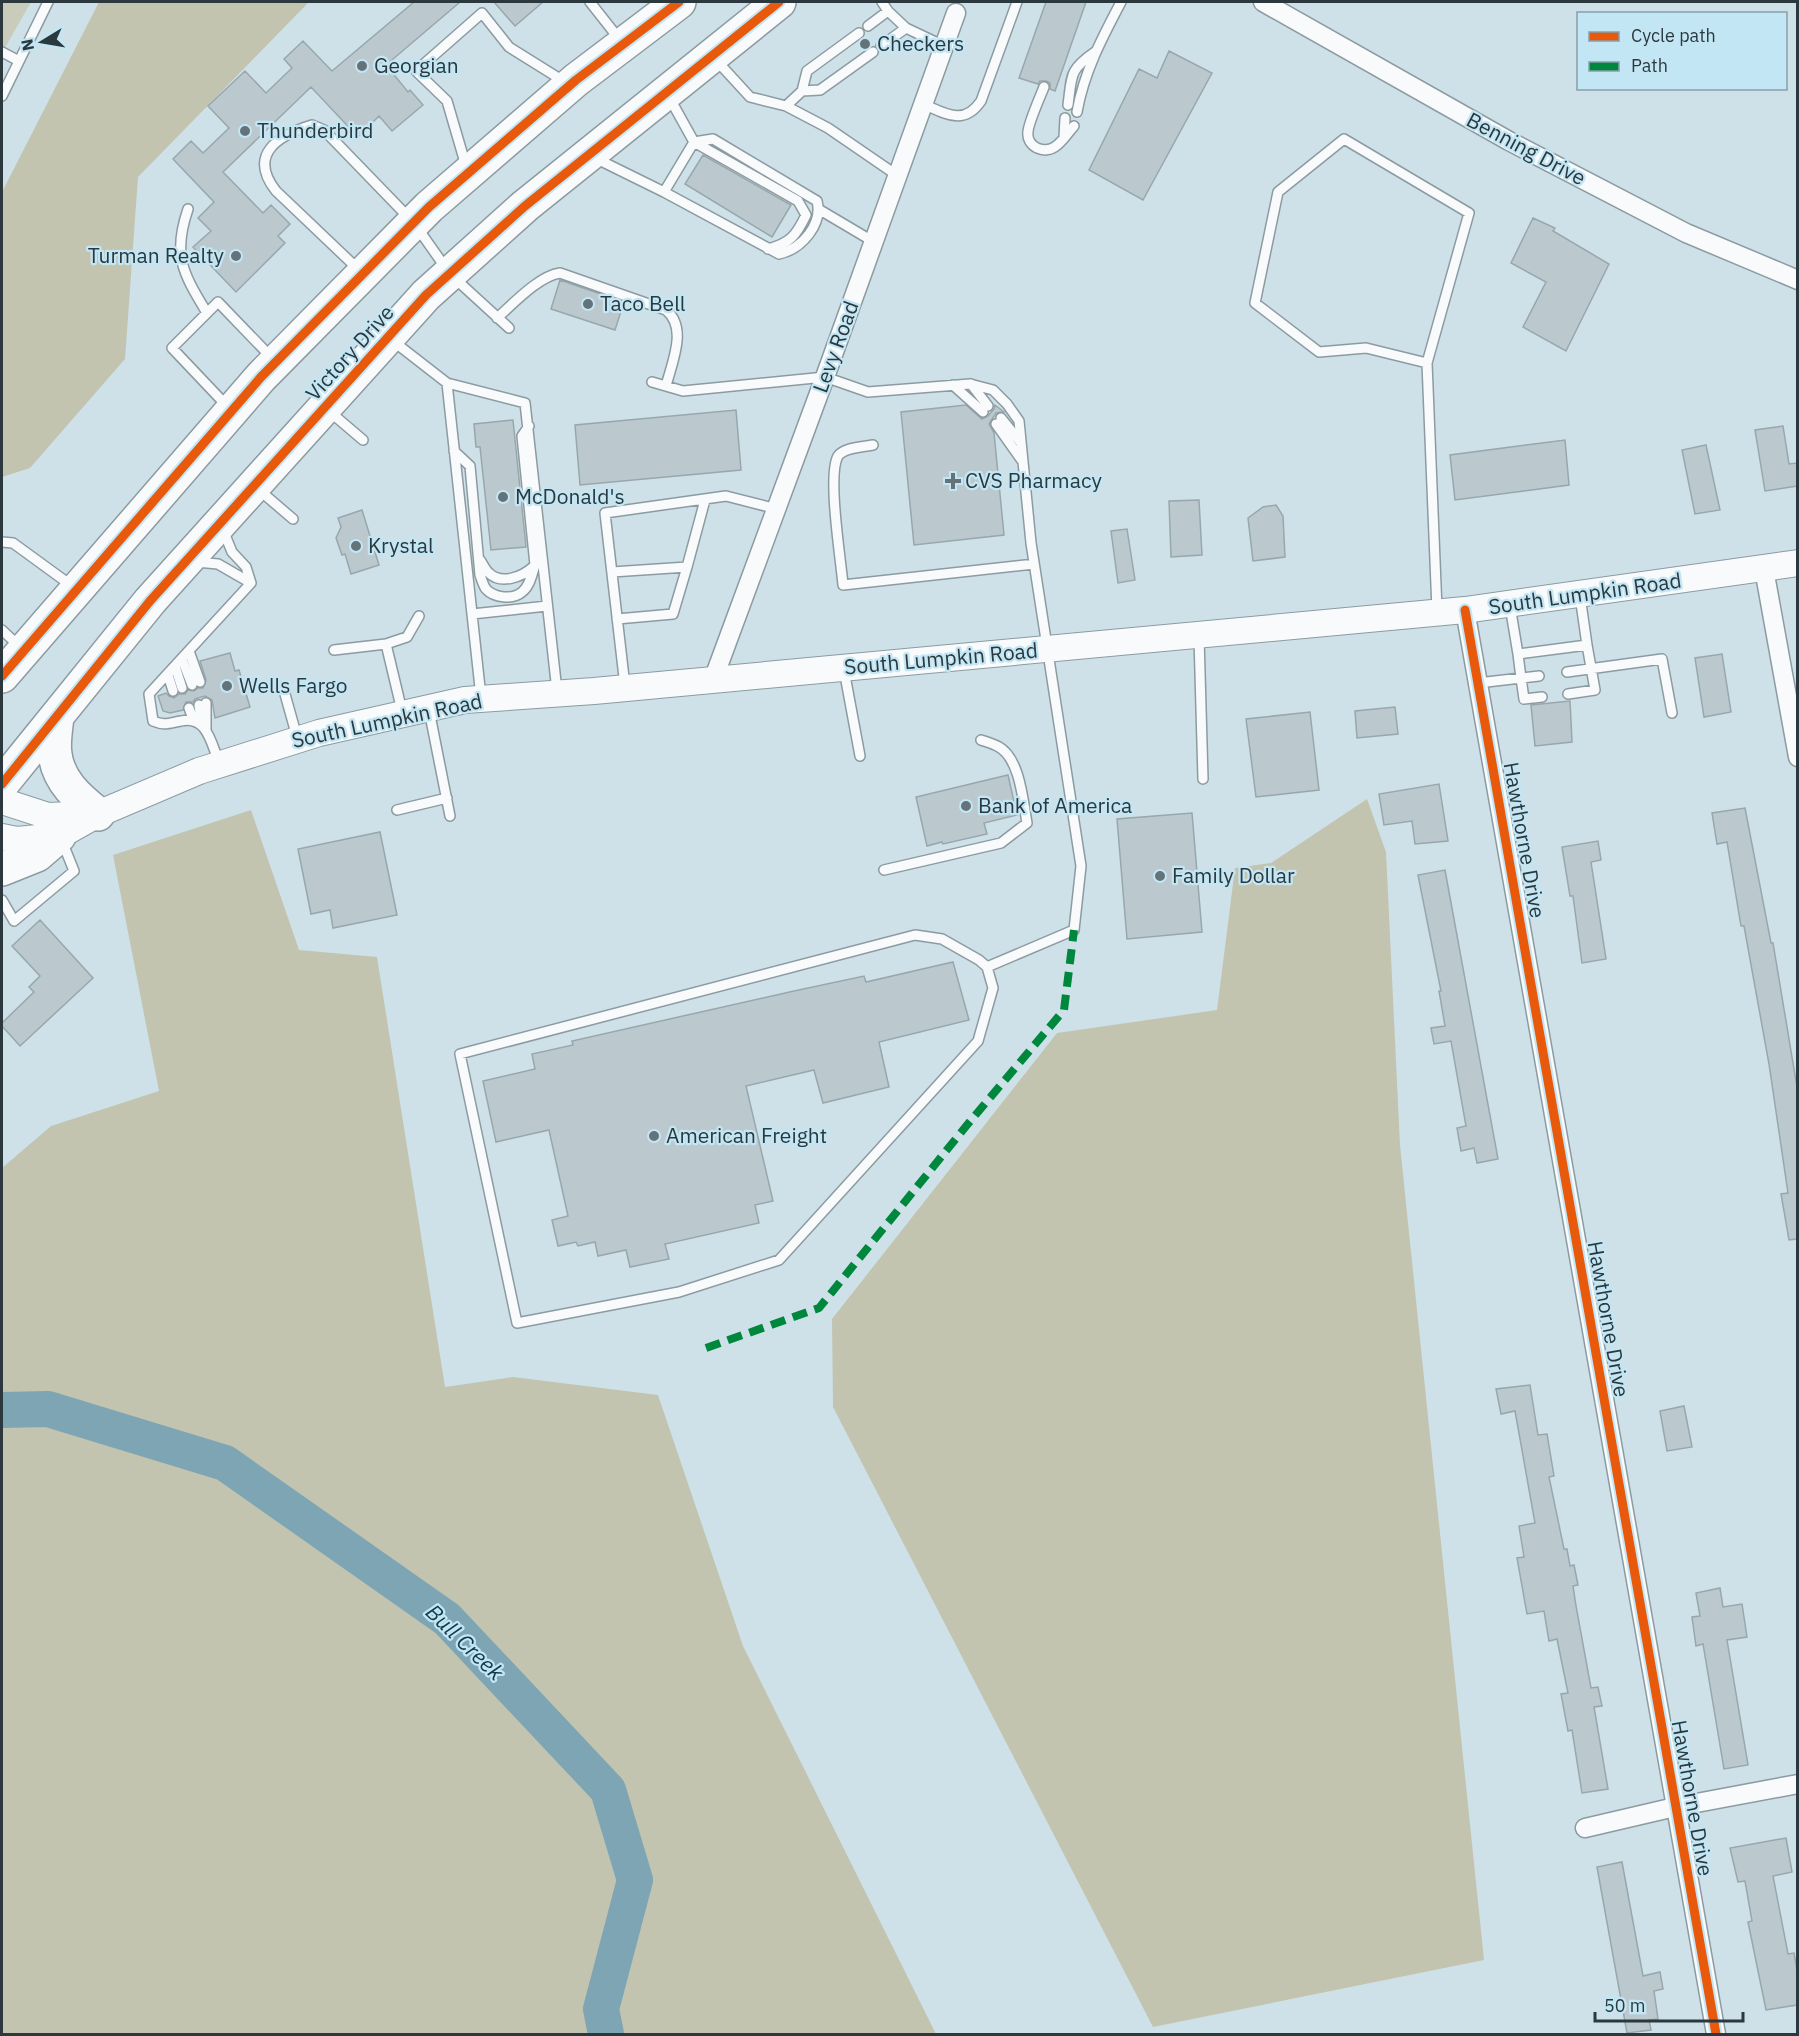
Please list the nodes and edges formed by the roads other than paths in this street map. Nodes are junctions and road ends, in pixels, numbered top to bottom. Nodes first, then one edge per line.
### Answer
1 (48, 2) edge
2 (590, 2) edge
3 (678, 2) edge
4 (779, 2) edge
5 (882, 2) edge
6 (1017, 2) edge
7 (1122, 2) edge
8 (1272, 4) edge
9 (888, 11) junction
10 (956, 13) dead end
11 (906, 28) junction
12 (623, 44) junction
13 (944, 46) junction
14 (2, 52) edge
15 (1095, 52) junction
16 (713, 56) junction
17 (19, 61) junction
18 (569, 85) junction
19 (1044, 87) dead end
20 (802, 91) junction
21 (667, 92) junction
22 (2, 96) edge
23 (923, 104) junction
24 (1068, 105) dead end
25 (786, 106) junction
26 (1077, 112) dead end
27 (1065, 118) dead end
28 (1074, 126) dead end
29 (1064, 138) junction
30 (694, 142) junction
31 (588, 155) junction
32 (468, 173) junction
33 (898, 176) junction
34 (664, 192) junction
35 (188, 209) dead end
36 (820, 210) junction
37 (414, 223) junction
38 (874, 242) junction
39 (768, 249) junction
40 (363, 274) junction
41 (450, 274) junction
42 (1797, 280) edge
43 (207, 313) junction
44 (497, 318) junction
45 (508, 328) dead end
46 (388, 337) junction
47 (276, 362) junction
48 (1428, 363) junction
49 (825, 377) junction
50 (652, 381) dead end
51 (447, 383) junction
52 (970, 384) junction
53 (953, 385) junction
54 (666, 386) junction
55 (324, 408) junction
56 (231, 411) junction
57 (529, 426) junction
58 (363, 440) dead end
59 (1021, 443) junction
60 (873, 445) dead end
61 (454, 451) junction
62 (1024, 464) junction
63 (254, 485) junction
64 (705, 500) junction
65 (777, 509) junction
66 (293, 519) dead end
67 (221, 522) junction
68 (2, 542) edge
69 (479, 558) junction
70 (186, 561) junction
71 (1797, 563) edge
72 (1034, 564) junction
73 (535, 565) junction
74 (687, 567) junction
75 (1764, 569) junction
76 (612, 572) junction
77 (251, 583) junction
78 (76, 589) junction
79 (1580, 595) junction
80 (1510, 604) junction
81 (547, 606) junction
82 (1465, 610) junction
83 (1437, 612) junction
84 (472, 614) junction
85 (419, 616) dead end
86 (617, 619) junction
87 (1199, 635) junction
88 (13, 640) edge
89 (386, 644) junction
90 (1587, 645) junction
91 (1048, 649) junction
92 (334, 650) dead end
93 (189, 651) junction
94 (1518, 654) junction
95 (179, 662) junction
96 (844, 668) junction
97 (1591, 669) junction
98 (1567, 672) dead end
99 (168, 675) junction
100 (2, 676) edge
101 (1539, 676) dead end
102 (1521, 678) junction
103 (713, 680) junction
104 (1478, 683) junction
105 (283, 687) dead end
106 (625, 688) junction
107 (557, 693) junction
108 (1568, 694) dead end
109 (1542, 697) dead end
110 (481, 699) junction
111 (429, 708) junction
112 (1672, 713) dead end
113 (403, 714) junction
114 (57, 716) junction
115 (298, 740) junction
116 (981, 740) dead end
117 (860, 756) dead end
118 (1797, 757) edge
119 (220, 765) junction
120 (1203, 779) dead end
121 (2, 784) edge
122 (447, 798) junction
123 (2, 801) edge
124 (397, 810) dead end
125 (98, 814) junction
126 (450, 816) dead end
127 (59, 836) junction
128 (2, 837) edge
129 (2, 869) edge
130 (884, 870) dead end
131 (2, 900) edge
132 (987, 967) junction
133 (1797, 1784) edge
134 (1675, 1807) junction
135 (1585, 1828) dead end
136 (1716, 2034) edge

1 - 17 lane
2 - 12 lane
3 - 12 highway, Victory Drive
4 - 16 highway, Victory Drive
5 - 9 lane
6 - 23 lane
7 - 15 lane
8 - 42 street, Benning Drive
9 - 11 lane
9 - 20 lane
10 - 13 street, Levy Road
11 - 13 lane
11 - 20 lane
12 - 18 highway, Victory Drive
13 - 23 street, Levy Road
14 - 17 lane
15 - 24 lane
15 - 26 lane
16 - 21 highway, Victory Drive
16 - 25 lane
17 - 22 lane
18 - 32 highway, Victory Drive
18 - 32 lane
19 - 29 lane
20 - 25 lane
21 - 30 lane
21 - 31 highway, Victory Drive
23 - 33 street, Levy Road
25 - 33 lane
27 - 29 lane
28 - 29 lane
30 - 34 lane
30 - 36 lane
30 - 39 lane
31 - 34 lane
31 - 41 highway, Victory Drive
32 - 37 highway, Victory Drive
33 - 38 street, Levy Road
34 - 39 lane
35 - 43 lane
36 - 38 lane
36 - 39 lane
37 - 40 highway, Victory Drive
37 - 40 lane
37 - 41 lane
38 - 49 street, Levy Road
40 - 47 highway, Victory Drive
41 - 44 lane
41 - 46 highway, Victory Drive
43 - 47 lane
43 - 56 lane
44 - 45 lane
44 - 54 lane
46 - 51 lane
46 - 55 highway, Victory Drive
47 - 56 highway, Victory Drive
48 - 48 lane
48 - 83 lane
49 - 53 lane
49 - 54 lane
49 - 65 street, Levy Road
50 - 54 lane
51 - 57 lane
51 - 61 lane
52 - 53 lane
52 - 53 lane
52 - 59 lane
55 - 58 lane
55 - 63 highway, Victory Drive
56 - 78 highway, Victory Drive
57 - 73 lane
57 - 81 lane
59 - 62 lane
59 - 62 lane
60 - 72 lane
61 - 69 lane
61 - 84 lane
62 - 72 lane
63 - 66 lane
63 - 67 highway, Victory Drive
64 - 65 lane
64 - 74 lane
64 - 76 lane
65 - 103 street, Levy Road
67 - 70 highway, Victory Drive
67 - 77 lane
68 - 78 lane
69 - 73 lane
69 - 73 lane
70 - 77 lane
70 - 114 highway, Victory Drive
71 - 75 main road, South Lumpkin Road
72 - 91 lane
74 - 76 lane
74 - 86 lane
75 - 79 main road, South Lumpkin Road
75 - 118 street
76 - 86 lane
77 - 93 lane
78 - 88 highway, Victory Drive
79 - 80 main road, South Lumpkin Road
79 - 90 lane
80 - 82 main road, South Lumpkin Road
80 - 94 lane
81 - 84 lane
81 - 107 lane
82 - 83 main road, South Lumpkin Road
82 - 104 street, Hawthorne Drive
83 - 87 main road, South Lumpkin Road
84 - 110 lane
85 - 89 lane
86 - 106 lane
87 - 91 main road, South Lumpkin Road
87 - 120 lane
88 - 100 highway, Victory Drive
89 - 92 lane
89 - 113 lane
90 - 94 lane
90 - 97 lane
91 - 96 main road, South Lumpkin Road
91 - 132 lane
93 - 95 lane
93 - 95 lane
94 - 102 lane
95 - 99 lane
95 - 99 lane
96 - 103 main road, South Lumpkin Road
96 - 117 lane
97 - 98 lane
97 - 108 lane
97 - 112 lane
99 - 119 lane
101 - 102 lane
102 - 104 lane
102 - 109 lane
103 - 106 main road, South Lumpkin Road
104 - 134 street, Hawthorne Drive
105 - 115 lane
106 - 107 main road, South Lumpkin Road
107 - 110 main road, South Lumpkin Road
110 - 111 main road, South Lumpkin Road
111 - 113 main road, South Lumpkin Road
111 - 122 lane
113 - 115 main road, South Lumpkin Road
114 - 121 highway, Victory Drive
114 - 125 highway
115 - 119 main road, South Lumpkin Road
116 - 130 lane
119 - 125 main road, South Lumpkin Road
122 - 124 lane
122 - 126 lane
123 - 125 main road, South Lumpkin Road
125 - 127 main road, South Lumpkin Road
127 - 128 main road, South Lumpkin Road
127 - 129 highway
127 - 131 lane
132 - 132 lane
133 - 134 street
134 - 135 street
134 - 136 street, Hawthorne Drive

